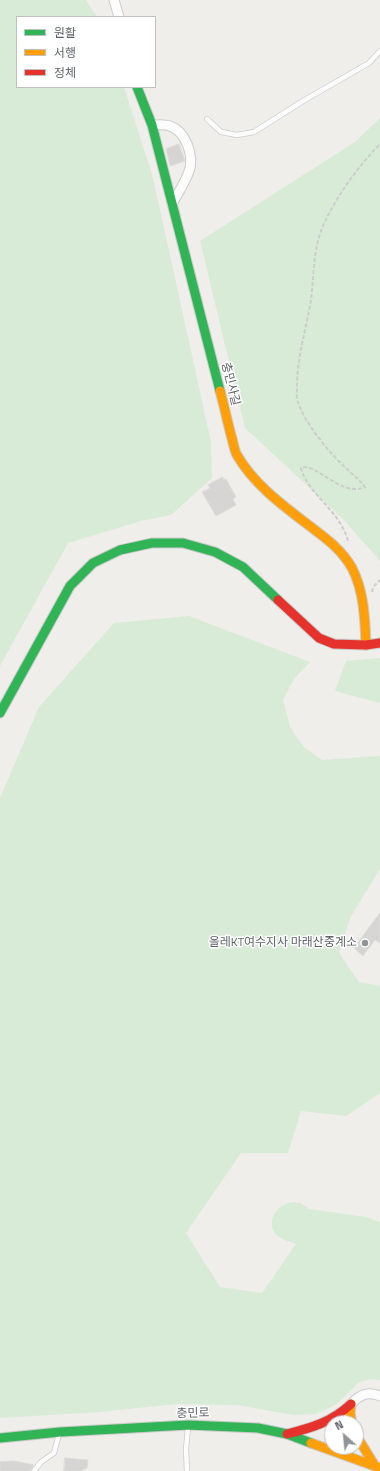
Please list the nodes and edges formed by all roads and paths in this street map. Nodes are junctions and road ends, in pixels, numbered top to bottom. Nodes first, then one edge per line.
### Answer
1 (114, 0) edge
2 (119, 16) edge
3 (380, 51) edge
4 (137, 88) edge
5 (207, 119) dead end
6 (152, 125) junction
7 (380, 144) edge
8 (172, 204) junction
9 (346, 557) junction
10 (380, 643) edge
11 (366, 645) junction
12 (0, 713) edge
13 (380, 1396) edge
14 (351, 1404) junction
15 (344, 1415) edge
16 (350, 1415) edge
17 (188, 1425) junction
18 (60, 1432) junction
19 (287, 1434) junction
20 (0, 1438) edge
21 (324, 1447) edge
22 (364, 1447) edge
23 (346, 1455) edge
24 (378, 1467) edge
25 (34, 1471) edge
26 (187, 1471) edge

1 - 2 street
3 - 5 lane
4 - 6 street, 충민사길
6 - 8 street, 충민사길
6 - 8 street
7 - 9 path
8 - 9 street, 충민사길
9 - 11 street, 충민사길
10 - 11 street
11 - 12 street
13 - 14 street
14 - 15 street
14 - 16 street
14 - 19 street
17 - 18 street, 충민로
17 - 19 street, 충민로
17 - 26 lane
18 - 20 street, 충민로
18 - 25 lane
19 - 21 street, 충민로
22 - 24 street
23 - 24 street, 충민로

